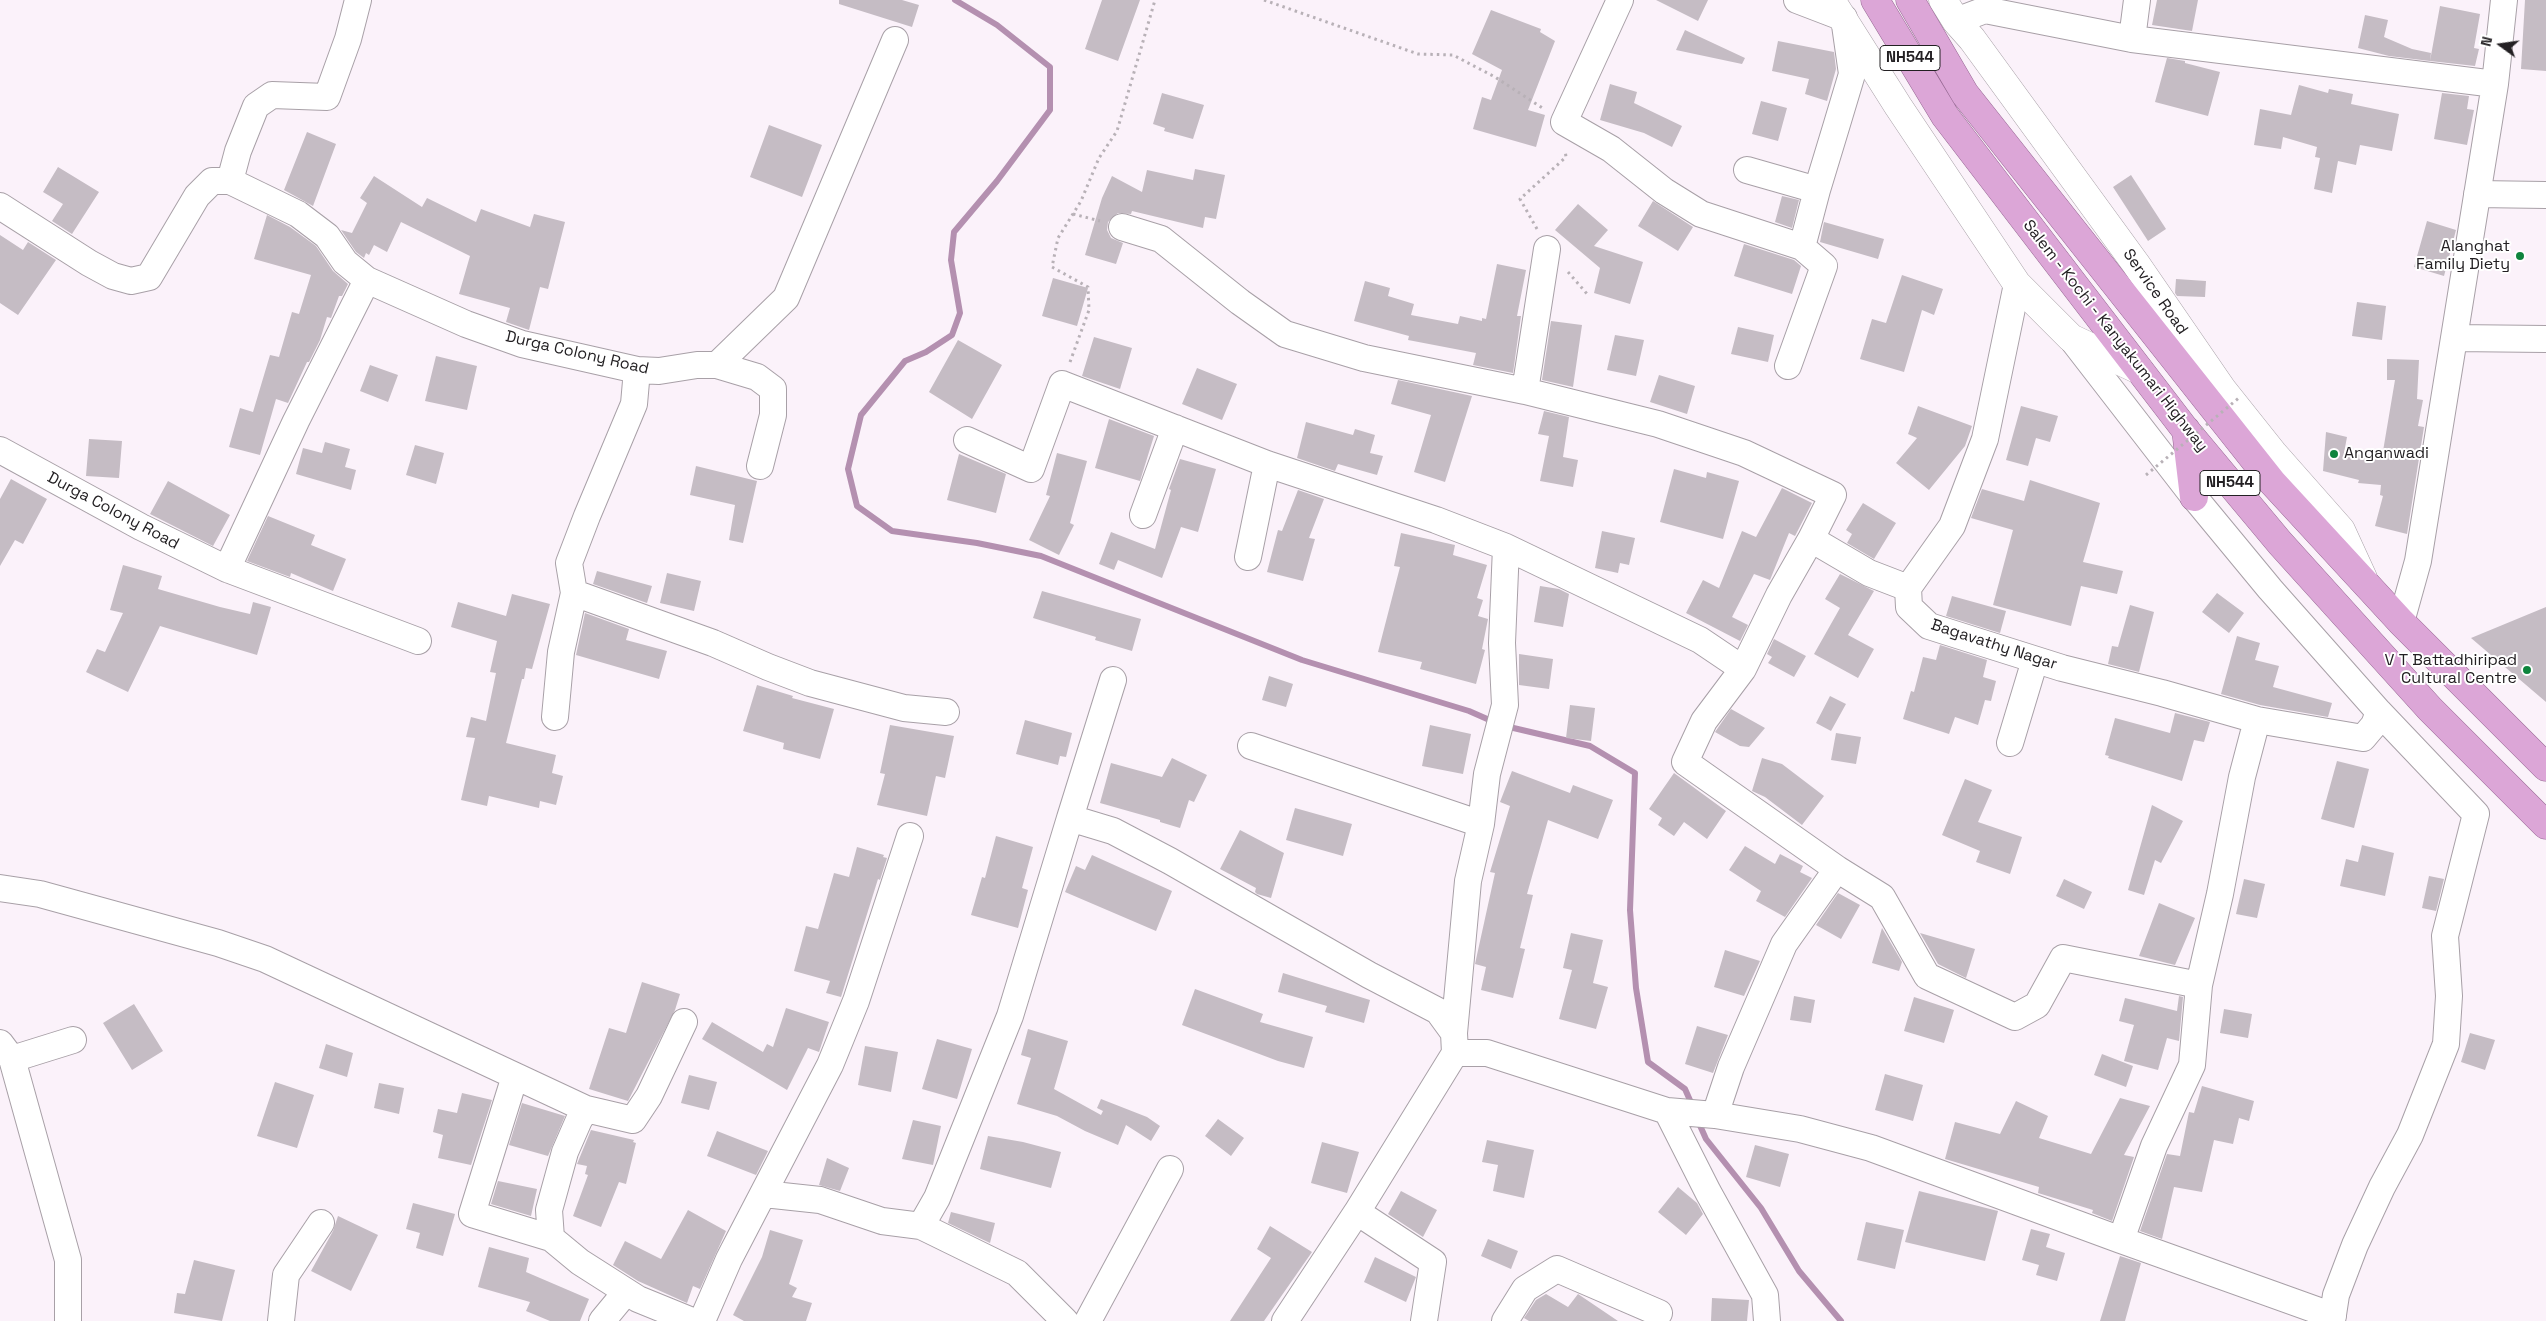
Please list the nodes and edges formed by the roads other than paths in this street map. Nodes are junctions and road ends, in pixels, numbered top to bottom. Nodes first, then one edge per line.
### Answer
1 (358, 0) edge
2 (1620, 0) edge
3 (1797, 0) edge
4 (1875, 0) edge
5 (1910, 0) edge
6 (2137, 0) edge
7 (2504, 0) edge
8 (1838, 9) edge
9 (1949, 10) edge
10 (2132, 38) junction
11 (895, 40) dead end
12 (2495, 84) junction
13 (1747, 170) dead end
14 (230, 180) junction
15 (1817, 190) junction
16 (2477, 194) junction
17 (2546, 195) edge
18 (0, 206) edge
19 (1122, 227) dead end
20 (1802, 247) junction
21 (1548, 249) road end
22 (367, 280) junction
23 (2017, 284) junction
24 (2071, 338) junction
25 (2454, 338) junction
26 (2546, 339) edge
27 (717, 365) junction
28 (1788, 366) dead end
29 (637, 370) junction
30 (2140, 370) junction
31 (1525, 391) junction
32 (1175, 428) junction
33 (2186, 430) junction
34 (967, 440) dead end
35 (0, 450) edge
36 (1268, 464) junction
37 (760, 466) dead end
38 (2194, 497) junction
39 (1143, 515) dead end
40 (1811, 540) junction
41 (1506, 547) junction
42 (1248, 557) dead end
43 (227, 569) junction
44 (2366, 583) junction
45 (1908, 588) junction
46 (574, 593) junction
47 (2401, 622) junction
48 (418, 641) dead end
49 (2035, 660) junction
50 (1743, 669) junction
51 (1113, 680) dead end
52 (946, 712) dead end
53 (2379, 712) junction
54 (555, 717) dead end
55 (2257, 720) junction
56 (2010, 743) dead end
57 (1251, 746) dead end
58 (2546, 768) edge
59 (1070, 818) junction
60 (1481, 824) junction
61 (2546, 825) edge
62 (910, 836) dead end
63 (1837, 869) junction
64 (0, 888) edge
65 (2199, 985) junction
66 (684, 1022) dead end
67 (73, 1040) dead end
68 (1454, 1043) junction
69 (6, 1051) edge
70 (515, 1076) junction
71 (586, 1109) junction
72 (1693, 1113) junction
73 (1170, 1169) dead end
74 (764, 1194) junction
75 (1357, 1212) junction
76 (321, 1223) dead end
77 (921, 1226) junction
78 (550, 1238) junction
79 (2121, 1240) junction
80 (626, 1292) junction
81 (1659, 1313) dead end
82 (2333, 1318) edge
83 (68, 1321) edge
84 (281, 1321) edge
85 (602, 1321) edge
86 (692, 1321) edge
87 (702, 1321) edge
88 (1065, 1321) edge
89 (1088, 1321) edge
90 (1285, 1321) edge
91 (1424, 1321) edge
92 (1505, 1321) edge
93 (1767, 1321) edge

1 - 14 street
2 - 20 street
3 - 8 street
4 - 30 highway, Salem - Kochi - Kanyakumari Highway / NH544
5 - 44 highway, Salem - Kochi - Kanyakumari Highway / NH544
6 - 10 street
7 - 12 street
8 - 15 street
8 - 23 street
9 - 10 street
9 - 44 street, Service Road
10 - 12 street
11 - 27 street
12 - 16 street
13 - 15 street
14 - 18 street
14 - 22 street, Durga Colony Road
15 - 20 street
16 - 17 street
16 - 25 street
19 - 31 street
20 - 28 street
21 - 31 street
22 - 29 street, Durga Colony Road
22 - 43 street
23 - 24 street
23 - 45 street
24 - 30 street
24 - 38 street
25 - 26 street
25 - 47 street
27 - 29 street, Durga Colony Road
27 - 37 street, Durga Colony Road
29 - 46 street
30 - 33 highway, Salem - Kochi - Kanyakumari Highway / NH544
31 - 40 street
32 - 34 street
32 - 36 street
32 - 39 street
33 - 38 highway
33 - 61 highway, Salem - Kochi - Kanyakumari Highway / NH544
35 - 43 street, Durga Colony Road
36 - 41 street
36 - 42 street
38 - 53 street
40 - 45 street
40 - 50 street
41 - 50 street
41 - 60 street
43 - 48 street, Durga Colony Road
44 - 47 highway, Salem - Kochi - Kanyakumari Highway / NH544
45 - 49 street, Bagavathy Nagar
46 - 52 street
46 - 54 street
47 - 58 highway, Salem - Kochi - Kanyakumari Highway / NH544
49 - 55 street, Bagavathy Nagar
49 - 56 street
50 - 63 street
51 - 59 street
53 - 55 street, Bagavathy Nagar
53 - 82 street
55 - 65 street
57 - 60 street
59 - 68 street
59 - 77 street
60 - 68 street
62 - 74 street
63 - 65 street
63 - 72 street
64 - 70 street
65 - 79 street
66 - 71 street
67 - 69 street
68 - 72 street
68 - 75 street
69 - 83 street
70 - 71 street
70 - 78 street
71 - 78 street
72 - 79 street
72 - 93 street
73 - 89 street
74 - 77 street
74 - 87 street
75 - 90 street
75 - 91 street
76 - 84 street
77 - 88 street
78 - 80 street
79 - 82 street
80 - 85 street
80 - 86 street
81 - 92 street

